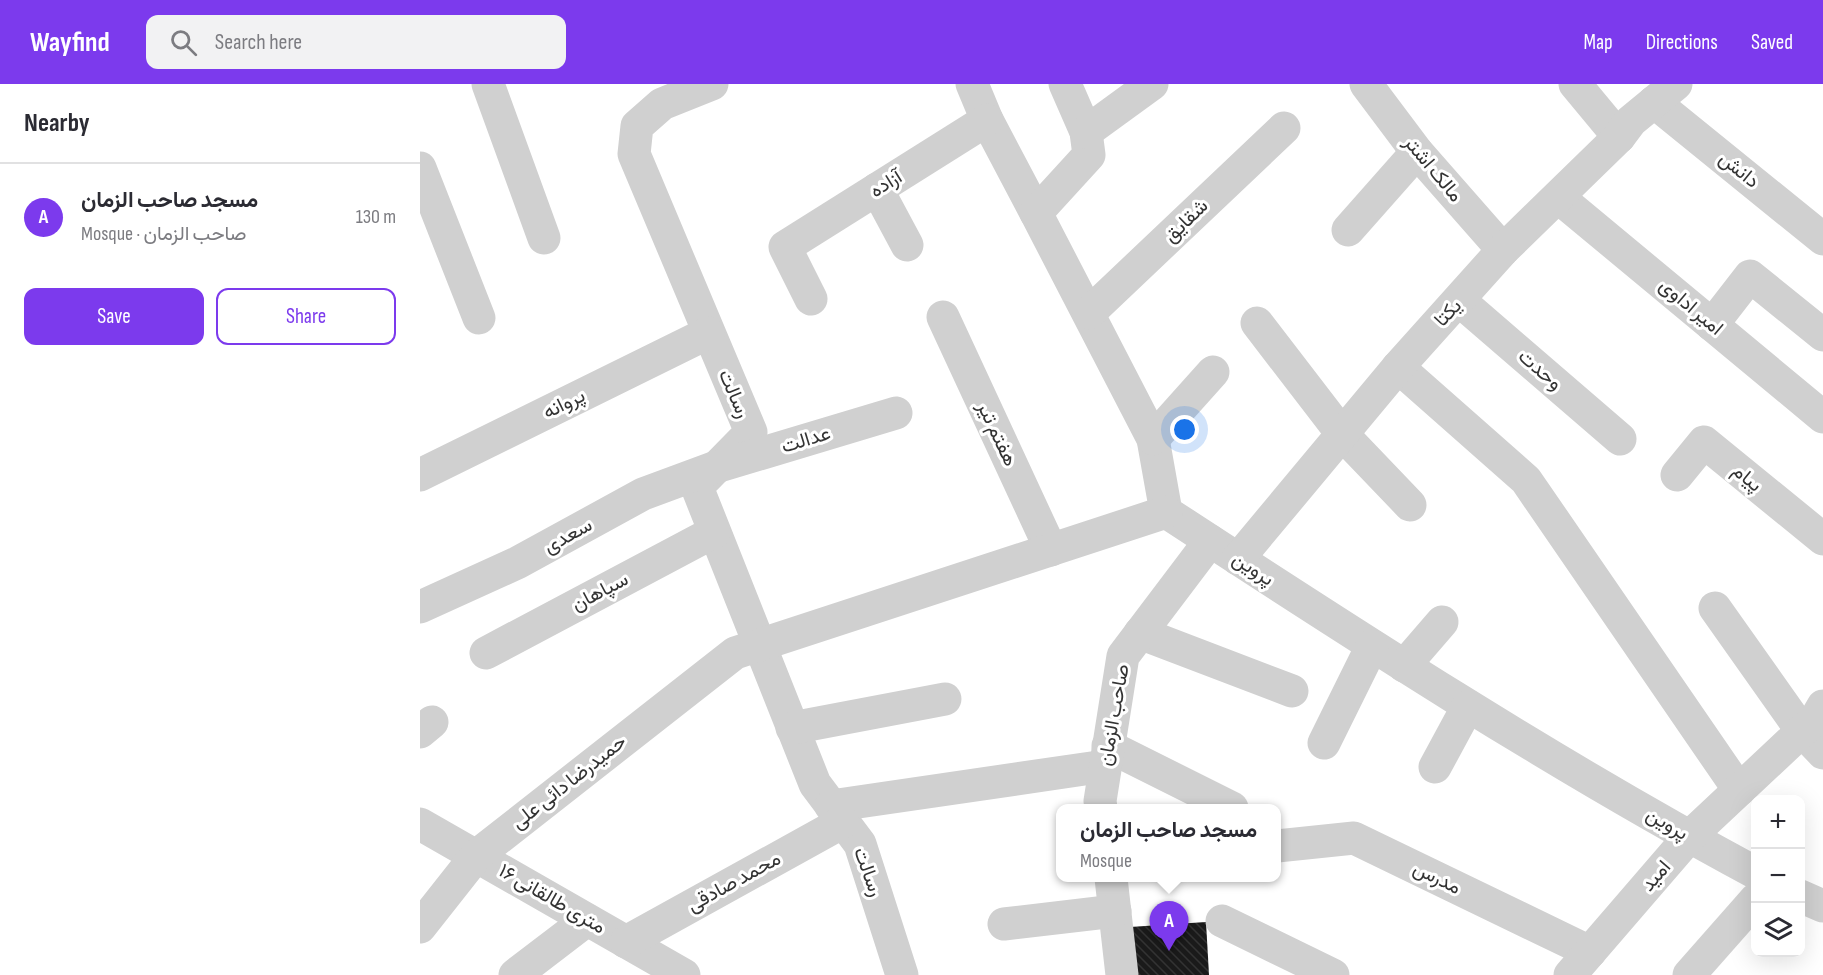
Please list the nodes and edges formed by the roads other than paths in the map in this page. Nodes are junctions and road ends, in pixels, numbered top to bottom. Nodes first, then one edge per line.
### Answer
1 (488, 84) edge
2 (712, 84) edge
3 (972, 84) edge
4 (1065, 84) edge
5 (1152, 84) edge
6 (1366, 84) edge
7 (1575, 84) edge
8 (1665, 93) edge
9 (987, 120) junction
10 (1284, 128) dead end
11 (1086, 132) junction
12 (1619, 137) junction
13 (1416, 152) junction
14 (420, 168) edge
15 (877, 189) junction
16 (1558, 197) junction
17 (1036, 213) junction
18 (1348, 230) dead end
19 (544, 238) dead end
20 (1823, 239) edge
21 (907, 245) dead end
22 (1503, 250) junction
23 (811, 299) dead end
24 (1460, 301) junction
25 (1089, 313) junction
26 (479, 318) dead end
27 (943, 318) dead end
28 (1257, 323) dead end
29 (1712, 325) junction
30 (708, 333) junction
31 (1823, 334) edge
32 (1398, 367) junction
33 (1213, 372) dead end
34 (896, 413) dead end
35 (1823, 417) edge
36 (1343, 435) junction
37 (1153, 439) junction
38 (1620, 439) dead end
39 (716, 467) junction
40 (420, 475) edge
41 (1677, 475) dead end
42 (1410, 505) dead end
43 (1166, 512) junction
44 (714, 532) junction
45 (1823, 539) edge
46 (1210, 541) junction
47 (1051, 550) junction
48 (1238, 559) junction
49 (420, 607) edge
50 (1715, 608) dead end
51 (1442, 622) dead end
52 (1140, 633) junction
53 (1372, 646) junction
54 (747, 649) junction
55 (486, 652) dead end
56 (1404, 666) junction
57 (1293, 691) dead end
58 (945, 699) dead end
59 (1467, 706) junction
60 (792, 728) junction
61 (1816, 730) edge
62 (1324, 743) dead end
63 (1107, 756) junction
64 (1435, 767) dead end
65 (1739, 790) junction
66 (1101, 804) edge
67 (1222, 804) edge
68 (837, 814) junction
69 (420, 824) edge
70 (1689, 837) junction
71 (1285, 840) edge
72 (476, 856) junction
73 (1751, 871) edge
74 (1111, 882) edge
75 (1805, 898) edge
76 (1752, 903) edge
77 (1823, 906) edge
78 (1115, 911) junction
79 (587, 920) junction
80 (1222, 921) dead end
81 (1004, 924) dead end
82 (420, 927) edge
83 (626, 942) junction
84 (1580, 963) edge
85 (516, 975) edge
86 (684, 975) edge
87 (902, 975) edge
88 (1122, 975) edge
89 (1333, 975) edge
90 (1689, 975) edge

1 - 19 street
2 - 30 street, رسالت
3 - 9 street
4 - 11 street
5 - 11 street
6 - 13 street, مالک اشتر
7 - 12 street
8 - 12 street, یکتا
8 - 20 street, دانش
9 - 15 street, آزاده
9 - 17 street
10 - 25 street, شقایق
11 - 17 street
12 - 16 street, یکتا
13 - 18 street
13 - 22 street, مالک اشتر
14 - 26 street
15 - 21 street
15 - 23 street, آزاده
16 - 22 street, یکتا
16 - 29 street, امیر اداوی
17 - 25 street
22 - 24 street, یکتا
24 - 32 street, یکتا
24 - 38 street, وحدت
25 - 37 street
27 - 47 street, هفتم تیر
28 - 36 street
29 - 31 street
29 - 35 street, امیر اداوی
30 - 39 street, رسالت
30 - 40 street, پروانه
32 - 36 street, یکتا
32 - 65 street
33 - 37 street
34 - 39 street, عدالت
36 - 42 street
36 - 48 street, یکتا
37 - 43 street
39 - 44 street, رسالت
39 - 49 street, سعدی
41 - 45 street, پیام
43 - 46 street, پروین
43 - 47 street
44 - 54 street, رسالت
44 - 55 street, سپاهان
46 - 48 street, پروین
46 - 52 street, صاحب الزمان
47 - 54 street
48 - 53 street, پروین
50 - 61 street
51 - 56 street
52 - 57 street
52 - 63 street, صاحب الزمان
53 - 56 street, پروین
53 - 62 street
54 - 60 street, رسالت
54 - 72 street, حمیدرضا دائی علی
56 - 59 street, پروین
58 - 60 street
59 - 64 street
59 - 70 street, پروین
60 - 68 street, رسالت
61 - 65 street, امید
63 - 66 street, صاحب الزمان
63 - 67 street
63 - 68 street
65 - 70 street, امید
68 - 83 street, محمد صادقی
68 - 87 street, رسالت
69 - 72 street, ۱۶ متری طالقانی
70 - 73 street, پروین
70 - 84 street, امید
71 - 84 street, مدرس
72 - 79 street, ۱۶ متری طالقانی
72 - 82 street, حمیدرضا دائی علی
74 - 78 street
75 - 77 street
76 - 90 street
78 - 81 street
78 - 88 street
79 - 83 street, ۱۶ متری طالقانی
79 - 85 street
80 - 89 street
83 - 86 street, ۱۶ متری طالقانی

